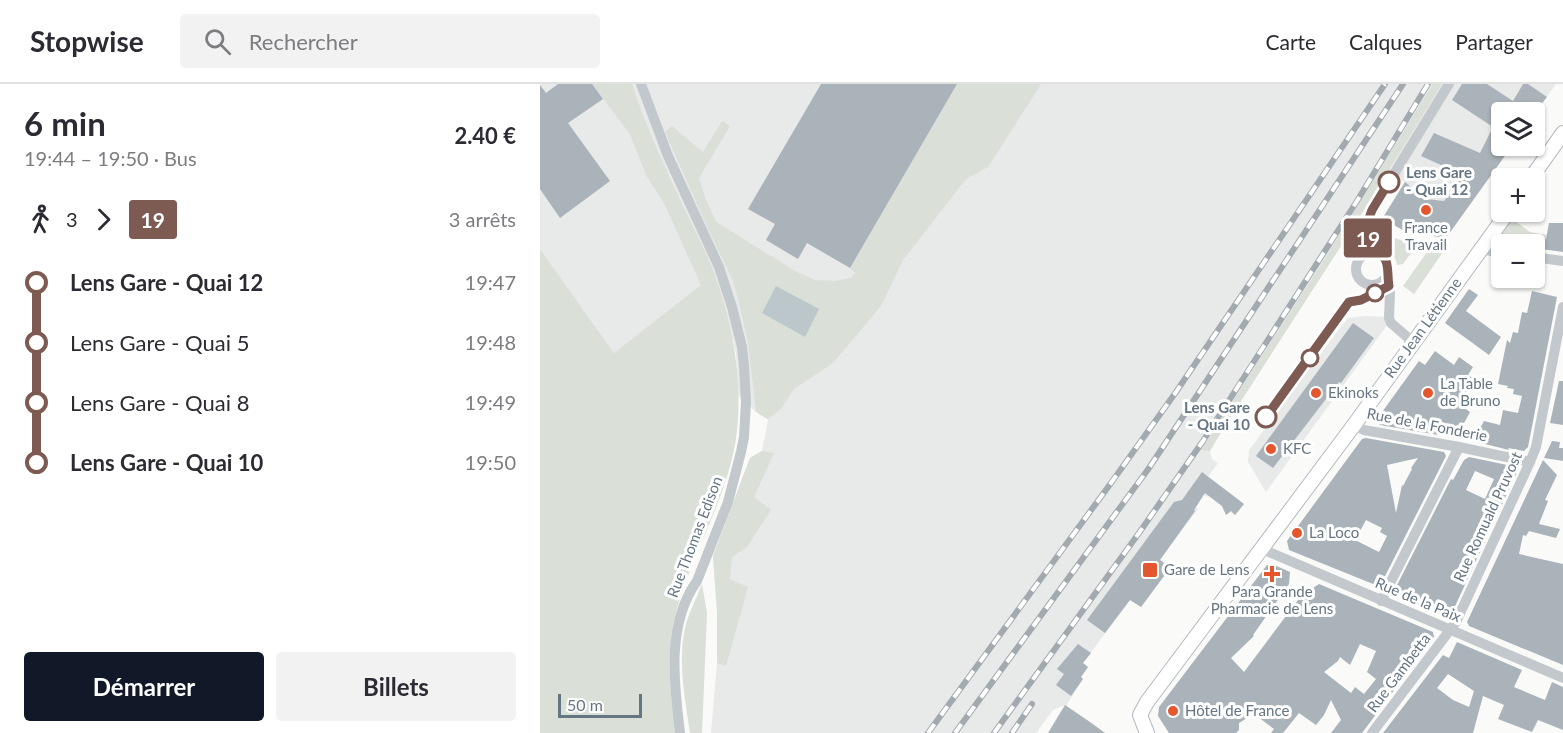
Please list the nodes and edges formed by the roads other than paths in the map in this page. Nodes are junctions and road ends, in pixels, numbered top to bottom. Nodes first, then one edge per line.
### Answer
1 (641, 84) edge
2 (1449, 84) edge
3 (1563, 133) edge
4 (1538, 168) edge
5 (1501, 222) edge
6 (1481, 249) junction
7 (1491, 251) edge
8 (1368, 253) junction
9 (1545, 259) edge
10 (1563, 261) edge
11 (1387, 276) junction
12 (1563, 307) edge
13 (1413, 342) junction
14 (1354, 425) junction
15 (1459, 447) junction
16 (1530, 462) junction
17 (1262, 549) junction
18 (1381, 601) junction
19 (1450, 630) junction
20 (1563, 678) edge
21 (680, 733) edge
22 (1147, 733) edge
23 (1372, 733) edge

1 - 21 street, Rue Thomas Edison
2 - 8 street
3 - 4 street
5 - 6 street, Rue Jean Létienne
6 - 7 street
6 - 13 street, Rue Jean Létienne
8 - 11 street
8 - 11 street
9 - 10 street
11 - 13 street
12 - 16 street, Rue Romuald Pruvost
13 - 14 street, Rue Jean Létienne
14 - 15 street, Rue de la Fonderie
14 - 17 street, Rue Jean Létienne
15 - 16 street, Rue de la Fonderie
15 - 18 street
16 - 19 street, Rue Romuald Pruvost
17 - 18 street, Rue de la Paix
17 - 22 street, Rue Jean Létienne
18 - 19 street, Rue de la Paix
19 - 20 street, Rue de la Paix
19 - 23 street, Rue Gambetta

